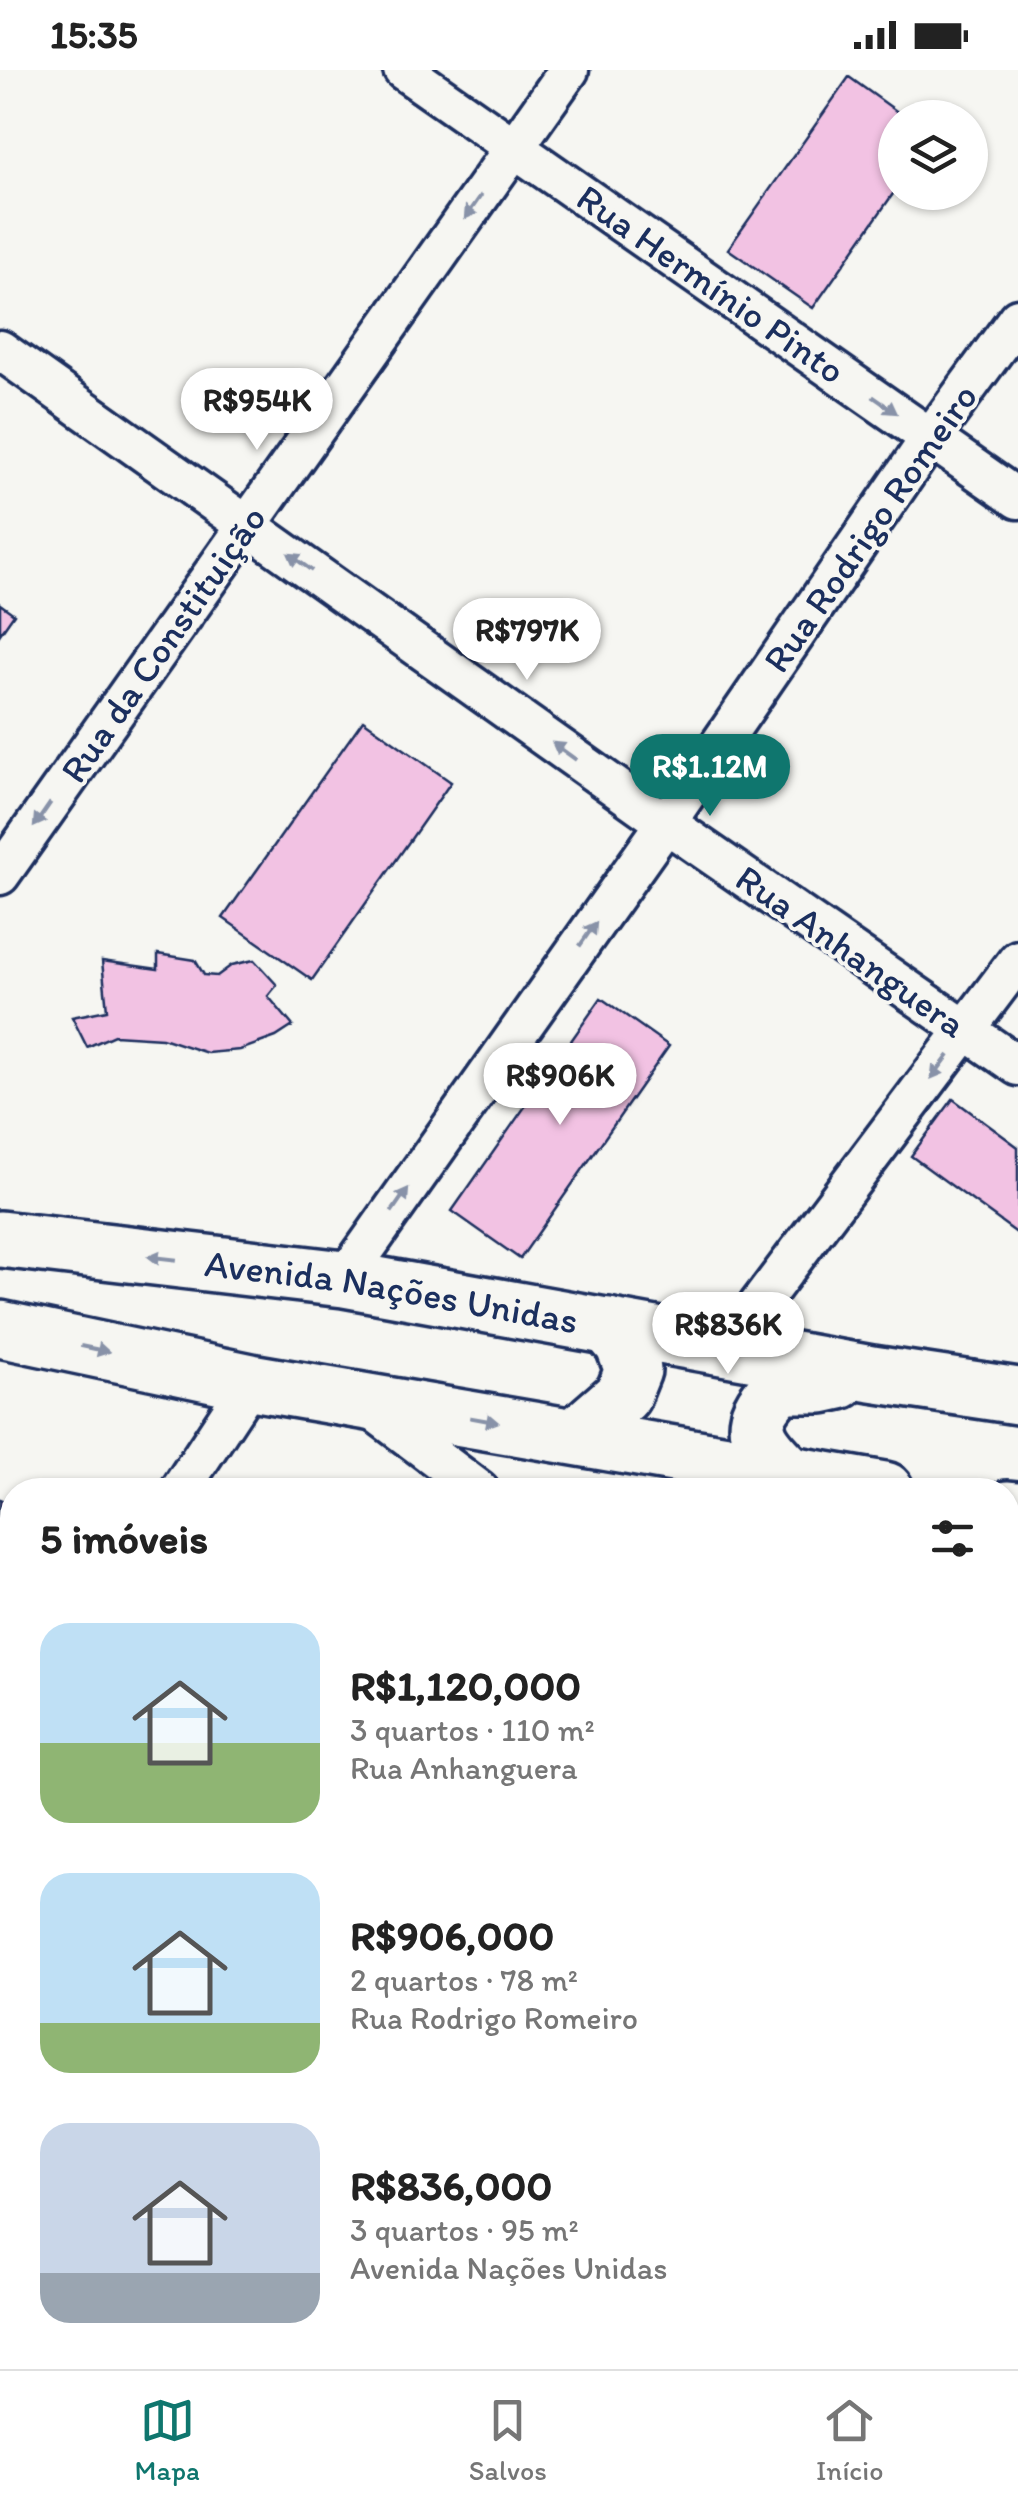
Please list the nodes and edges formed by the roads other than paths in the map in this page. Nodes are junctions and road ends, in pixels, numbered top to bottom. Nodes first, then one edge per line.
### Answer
1 (403, 70) edge
2 (569, 70) edge
3 (514, 149) junction
4 (1018, 318) edge
5 (0, 350) edge
6 (931, 437) junction
7 (1018, 500) edge
8 (248, 525) junction
9 (666, 824) junction
10 (0, 875) edge
11 (1018, 960) edge
12 (967, 1031) junction
13 (1018, 1066) edge
14 (0, 1239) edge
15 (344, 1279) junction
16 (608, 1326) junction
17 (0, 1329) edge
18 (727, 1347) junction
19 (872, 1374) junction
20 (251, 1382) junction
21 (1018, 1396) edge
22 (356, 1397) junction
23 (576, 1436) junction
24 (792, 1476) junction
25 (188, 1478) edge
26 (464, 1478) edge
27 (805, 1478) edge

1 - 3 street, Rua Hermínio Pinto
2 - 3 street, Rua da Constituição
3 -> 6 street, Rua Hermínio Pinto
3 -> 8 street, Rua da Constituição
4 - 6 street, Rua Rodrigo Romeiro
5 - 8 street, Rua Anhanguera
6 - 7 street, Rua Hermínio Pinto
6 - 9 street, Rua Rodrigo Romeiro
9 -> 8 street, Rua Anhanguera
8 -> 10 street, Rua da Constituição
9 - 12 street, Rua Anhanguera
15 -> 9 street, Rua Rodrigo Romeiro
11 - 12 street
12 - 13 street, Rua Anhanguera
12 -> 18 street
15 -> 14 main road, Avenida Nações Unidas
15 - 16 main road, Avenida Nações Unidas
16 - 18 main road, Avenida Nações Unidas
16 - 23 main road
17 -> 20 main road
18 - 19 main road, Avenida Nações Unidas
19 - 21 main road, Avenida Nações Unidas
19 - 24 main road
20 - 22 main road
20 - 25 street
22 -> 23 main road
22 - 26 street
23 - 24 main road
24 - 27 main road

